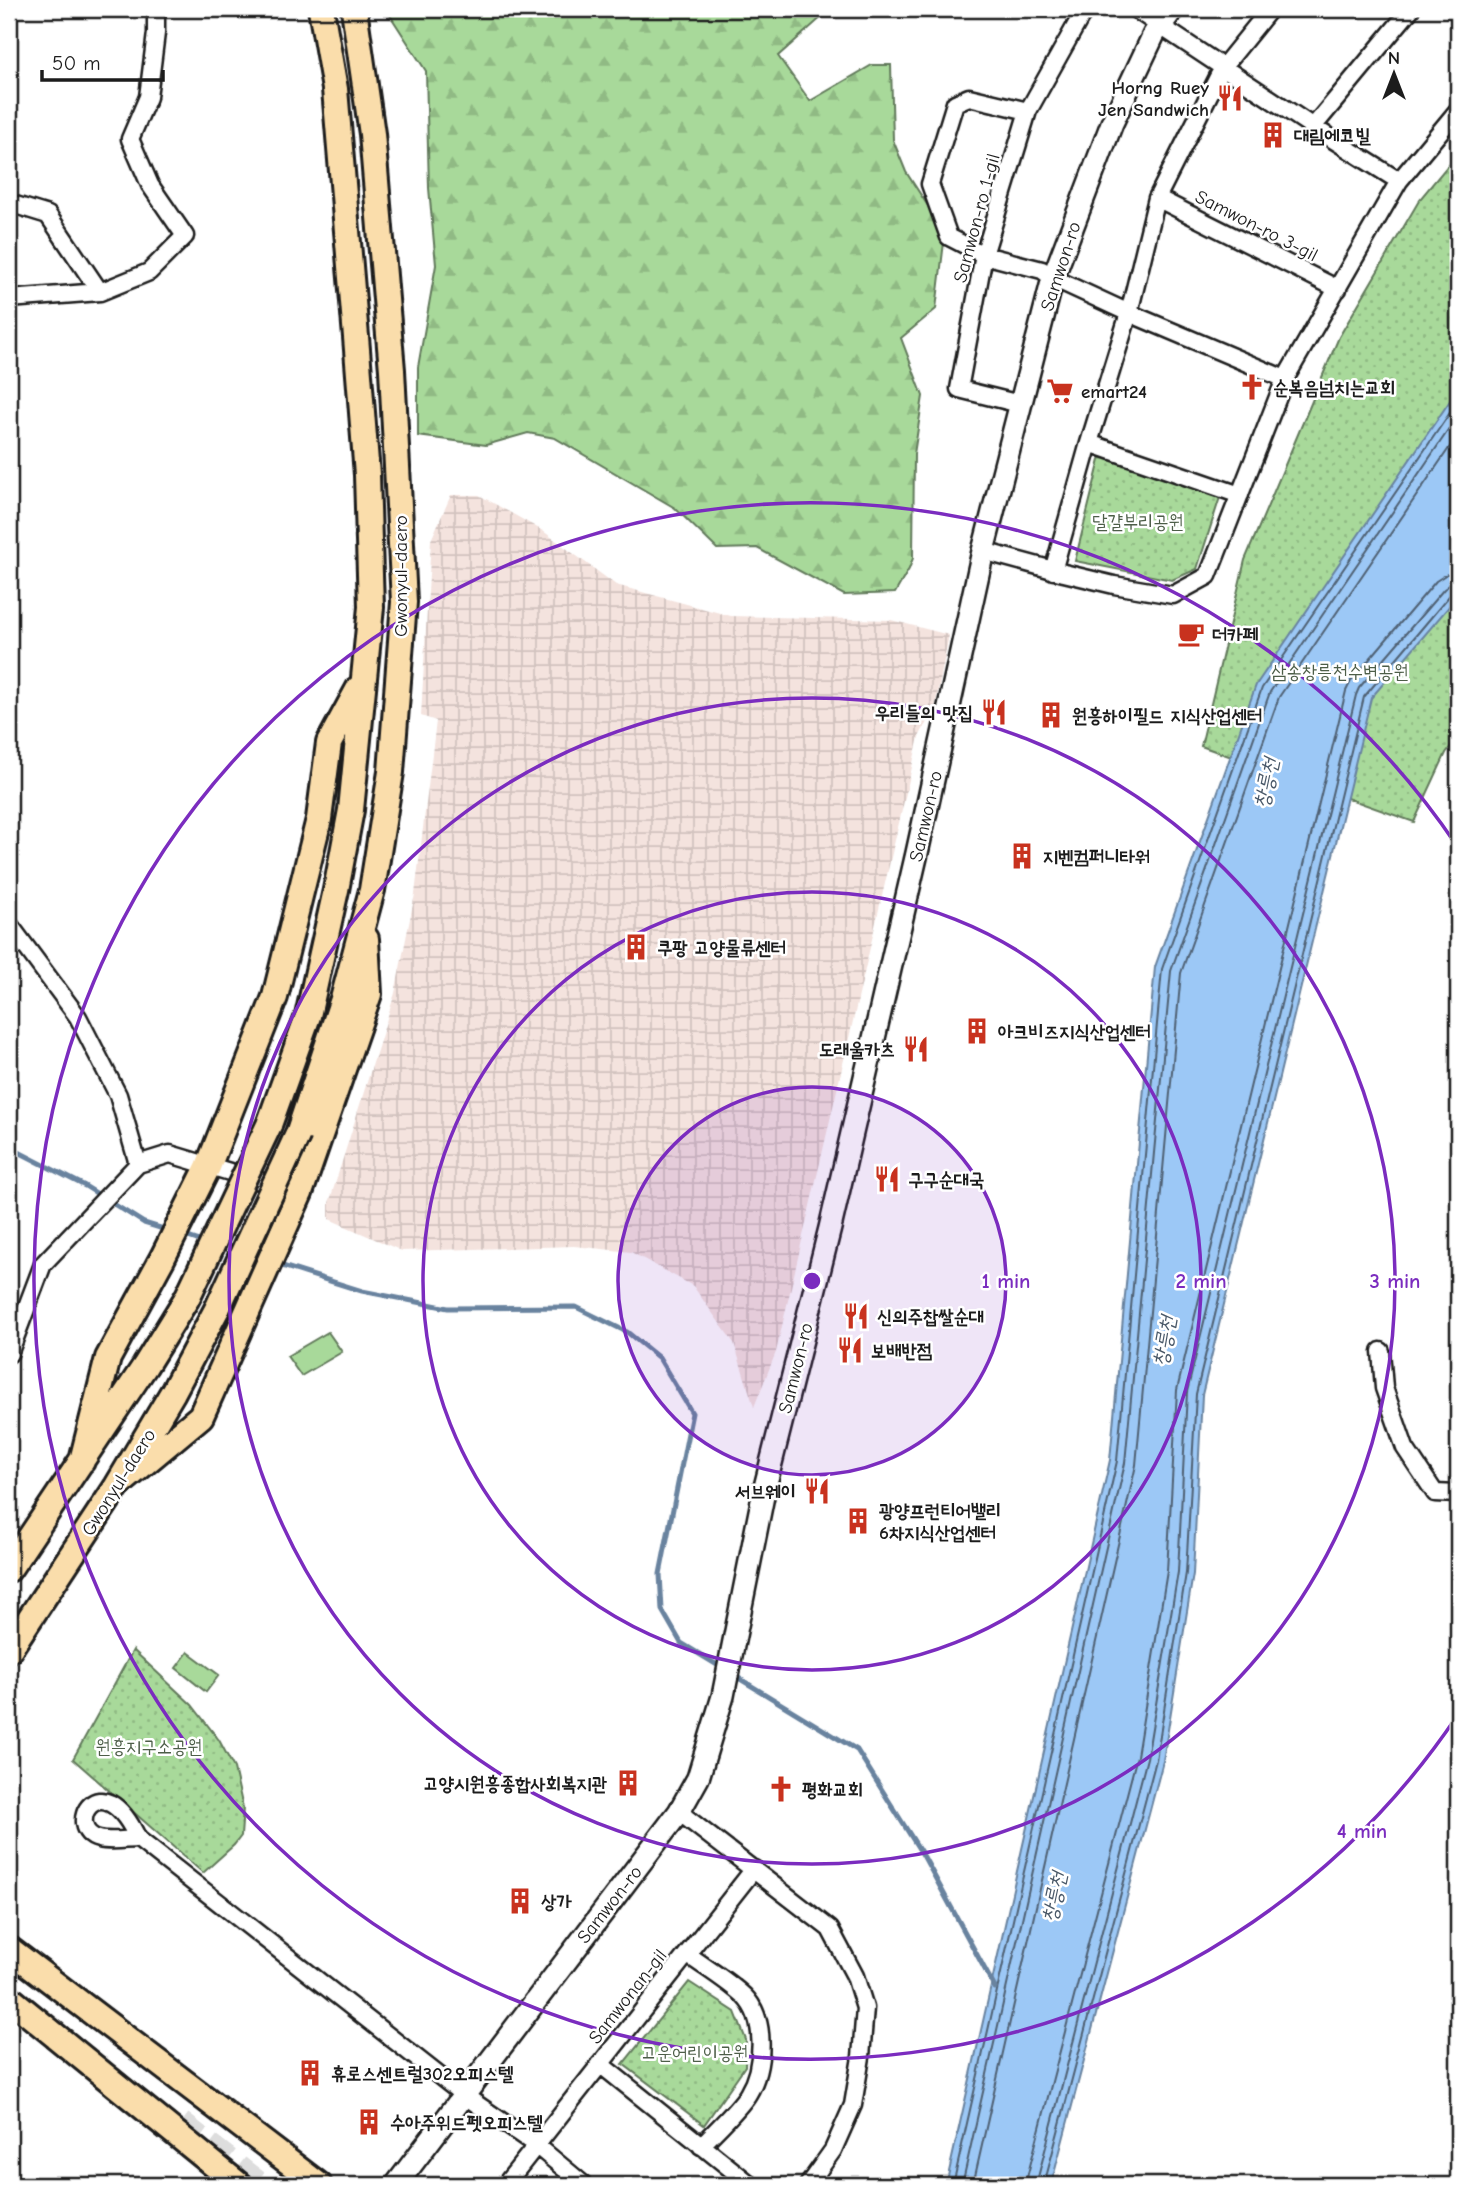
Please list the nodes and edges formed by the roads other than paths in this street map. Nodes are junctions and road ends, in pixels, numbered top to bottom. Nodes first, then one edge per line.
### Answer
1 (156, 9) edge
2 (321, 9) edge
3 (354, 9) edge
4 (1084, 9) edge
5 (1135, 9) edge
6 (1270, 9) edge
7 (1410, 9) edge
8 (1167, 17) edge
9 (1223, 66) junction
10 (1458, 110) edge
11 (1028, 111) junction
12 (1313, 127) junction
13 (1399, 181) junction
14 (1157, 198) junction
15 (9, 203) edge
16 (984, 255) junction
17 (1053, 278) junction
18 (1338, 289) junction
19 (100, 292) junction
20 (9, 299) edge
21 (1129, 313) junction
22 (1285, 380) junction
23 (1020, 404) junction
24 (1089, 443) junction
25 (1240, 495) junction
26 (983, 551) junction
27 (1054, 570) junction
28 (364, 678) junction
29 (365, 915) junction
30 (9, 924) edge
31 (138, 1164) junction
32 (208, 1167) junction
33 (300, 1193) junction
34 (1381, 1351) dead end
35 (9, 1354) edge
36 (82, 1461) junction
37 (117, 1486) junction
38 (1458, 1494) edge
39 (9, 1569) edge
40 (9, 1650) edge
41 (679, 1812) junction
42 (138, 1839) dead end
43 (754, 1869) junction
44 (9, 1948) edge
45 (687, 1954) junction
46 (9, 1998) edge
47 (600, 2064) junction
48 (464, 2096) junction
49 (536, 2145) junction
50 (701, 2146) junction
51 (239, 2185) edge
52 (319, 2185) edge
53 (396, 2185) edge
54 (505, 2185) edge
55 (584, 2185) edge
56 (751, 2185) edge
57 (808, 2185) edge

1 - 19 street
2 - 28 main road, Gwonyul-daero
3 - 29 main road, Gwonyul-daero
4 - 11 street, Samwon-ro 1-gil
5 - 8 street
6 - 9 street
7 - 12 street
8 - 9 street
8 - 17 main road, Samwon-ro
9 - 12 street
9 - 14 street
10 - 13 street
11 - 16 street, Samwon-ro 1-gil
11 - 16 street
12 - 13 street
13 - 18 street
14 - 18 street, Samwon-ro 3-gil
14 - 21 street
15 - 19 street
16 - 17 street
16 - 23 street, Samwon-ro 1-gil
17 - 21 street
17 - 23 main road, Samwon-ro
18 - 22 street
19 - 20 street
21 - 22 street
21 - 24 street
22 - 25 street
23 - 26 main road, Samwon-ro
24 - 25 street
24 - 27 street
25 - 27 street
26 - 27 street
26 - 41 main road, Samwon-ro
28 - 32 main road
28 - 36 main road, Gwonyul-daero, bridge
29 - 33 main road
29 - 37 main road, Gwonyul-daero, bridge
30 - 31 street
31 - 32 street
31 - 35 street
32 - 33 street
32 - 36 main road
33 - 37 main road
34 - 38 street
36 - 39 main road, Gwonyul-daero
37 - 40 main road, Gwonyul-daero
41 - 43 street
41 - 48 main road, Samwon-ro
42 - 48 street
43 - 45 street, Samwonan-gil
43 - 57 street
44 - 52 main road
45 - 47 street, Samwonan-gil
45 - 50 street, Samwonan-gil
46 - 51 main road
47 - 49 street, Samwonan-gil
47 - 50 street, Samwonan-gil
48 - 49 street
48 - 53 main road, Samwon-ro
49 - 54 street, Samwonan-gil
49 - 55 street
50 - 56 street, Samwonan-gil

